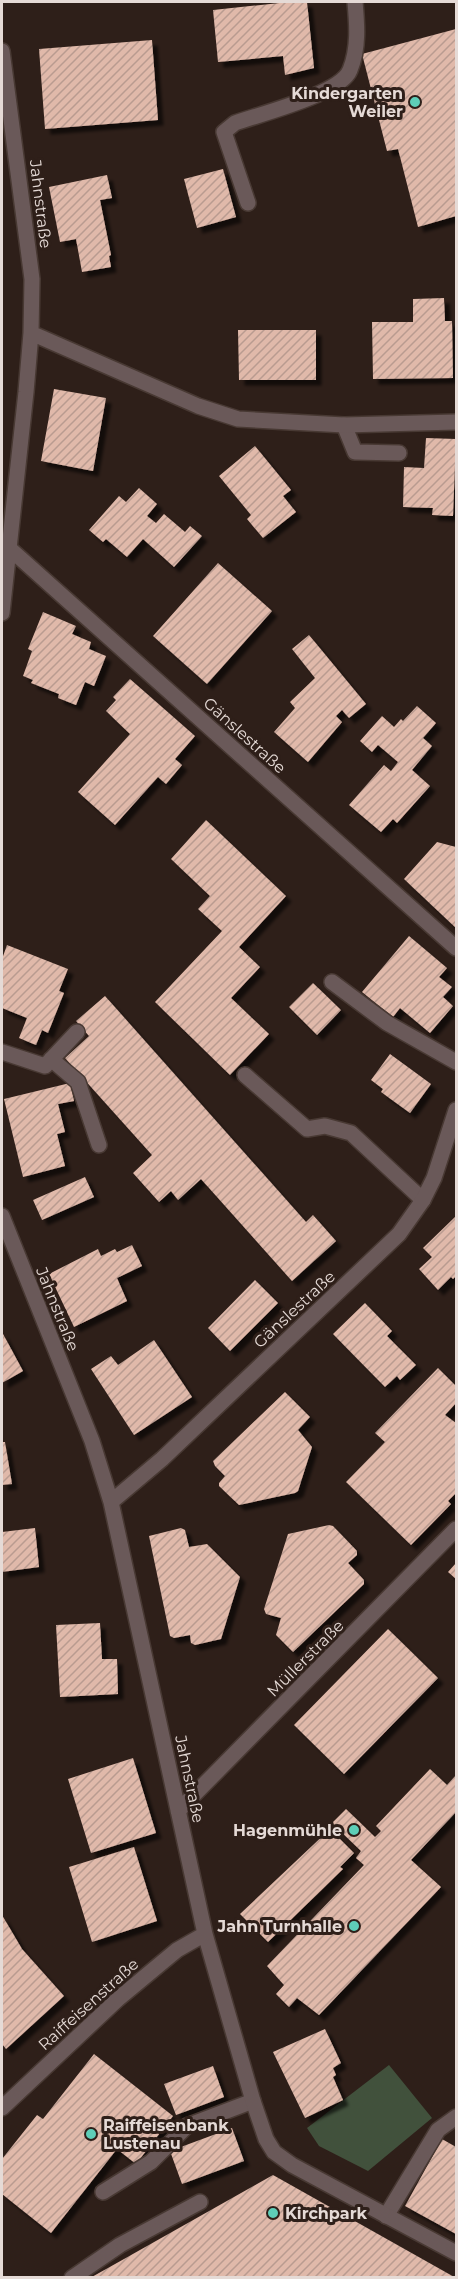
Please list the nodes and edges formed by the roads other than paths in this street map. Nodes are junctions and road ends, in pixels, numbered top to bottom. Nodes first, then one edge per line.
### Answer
1 (355, 2) edge
2 (2, 51) edge
3 (8, 140) edge
4 (248, 203) dead end
5 (31, 333) junction
6 (456, 422) edge
7 (345, 425) junction
8 (399, 453) dead end
9 (5, 548) edge
10 (2, 613) edge
11 (456, 948) edge
12 (332, 982) dead end
13 (77, 1032) dead end
14 (2, 1052) edge
15 (51, 1059) junction
16 (456, 1062) edge
17 (245, 1075) dead end
18 (456, 1110) edge
19 (99, 1145) dead end
20 (423, 1200) junction
21 (2, 1216) edge
22 (111, 1502) junction
23 (456, 1529) edge
24 (178, 1811) junction
25 (205, 1934) junction
26 (4, 2101) edge
27 (253, 2101) junction
28 (456, 2117) edge
29 (103, 2193) dead end
30 (200, 2202) dead end
31 (386, 2216) junction
32 (456, 2253) edge
33 (72, 2277) edge

1 - 4 street
2 - 3 street, Jahnstraße
3 - 5 street, Jahnstraße
5 - 7 street
5 - 9 street, Jahnstraße
6 - 7 street
7 - 8 street
9 - 10 street, Jahnstraße
9 - 11 street, Gänslestraße
12 - 16 street
13 - 15 street
14 - 15 street
15 - 19 street
17 - 20 street
18 - 20 street, Gänslestraße
20 - 22 street, Gänslestraße
21 - 22 street, Jahnstraße
22 - 24 street, Jahnstraße
23 - 24 street, Müllerstraße
24 - 25 street, Jahnstraße
25 - 26 street, Raiffeisenstraße
25 - 27 street, Jahnstraße
27 - 29 street
27 - 31 street, Jahnstraße
28 - 31 street
30 - 33 street
31 - 32 street, Jahnstraße

